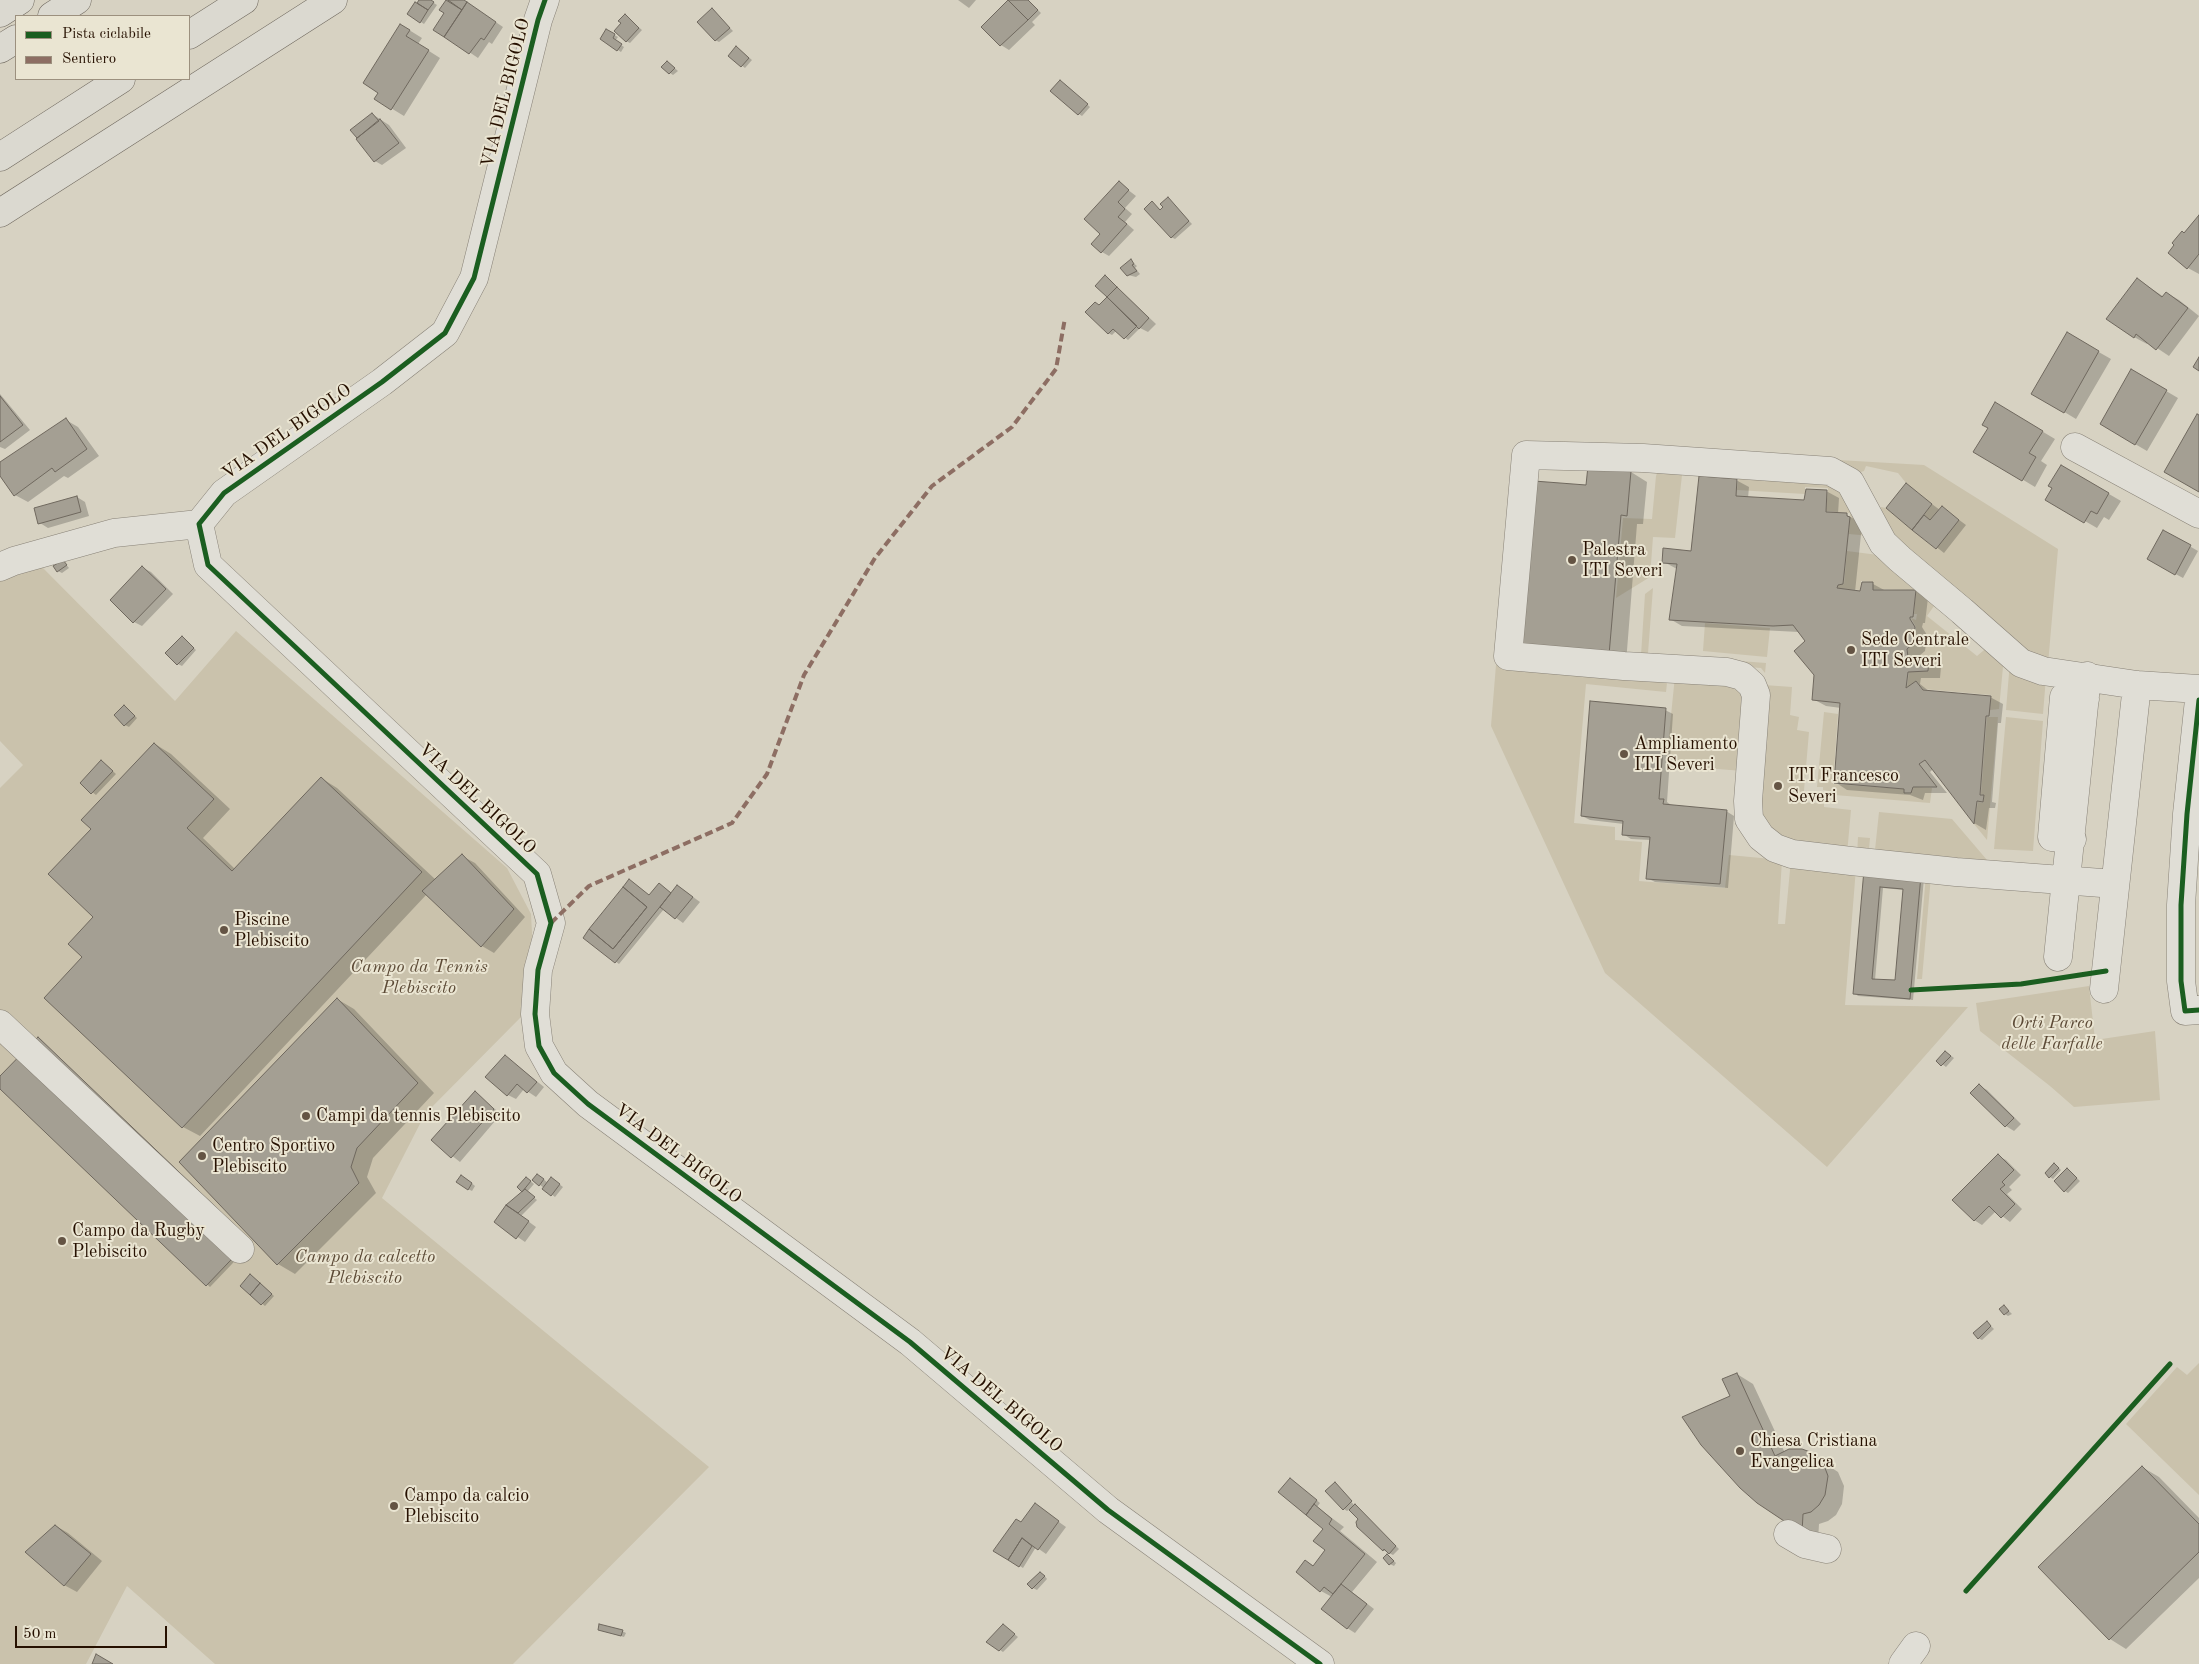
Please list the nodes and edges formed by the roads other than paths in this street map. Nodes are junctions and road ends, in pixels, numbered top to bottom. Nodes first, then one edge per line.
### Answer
1 (20, 0) edge
2 (77, 0) edge
3 (244, 0) edge
4 (333, 0) edge
5 (545, 0) edge
6 (0, 13) edge
7 (54, 15) edge
8 (190, 34) edge
9 (15, 40) edge
10 (0, 49) edge
11 (119, 80) edge
12 (0, 157) edge
13 (0, 212) edge
14 (2075, 447) dead end
15 (2199, 514) edge
16 (199, 524) junction
17 (0, 567) edge
18 (2137, 685) junction
19 (2086, 688) junction
20 (2199, 689) edge
21 (2198, 714) edge
22 (2068, 880) junction
23 (2115, 884) junction
24 (2058, 957) dead end
25 (2190, 980) edge
26 (2104, 989) dead end
27 (2192, 1010) edge
28 (0, 1024) edge
29 (240, 1248) dead end
30 (1788, 1534) dead end
31 (1826, 1549) dead end
32 (1320, 1664) edge

1 - 6 highway
2 - 7 highway
3 - 8 highway
4 - 13 highway
5 - 16 street, VIA DEL BIGOLO
9 - 10 highway
11 - 12 highway
14 - 15 street
16 - 17 street
16 - 32 street, VIA DEL BIGOLO
18 - 19 street
18 - 20 street
18 - 23 street
19 - 22 street
19 - 22 street
21 - 25 street
22 - 23 street
22 - 24 street
23 - 26 street
25 - 27 street
28 - 29 street
30 - 31 street

